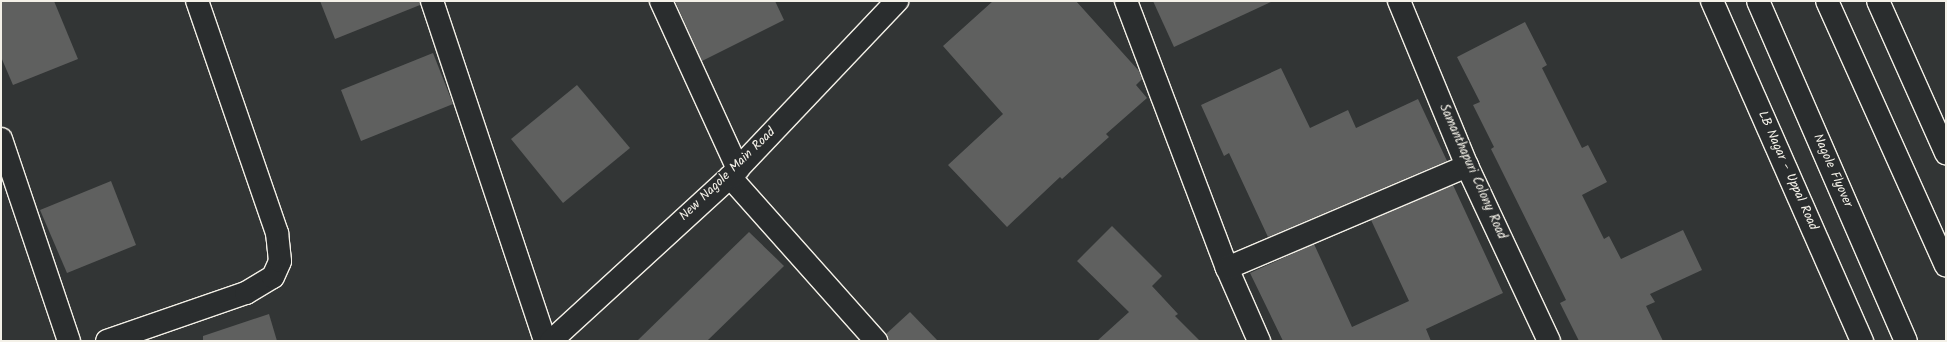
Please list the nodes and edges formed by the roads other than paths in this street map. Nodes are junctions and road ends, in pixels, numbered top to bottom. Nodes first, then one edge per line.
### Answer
1 (197, 1) edge
2 (432, 1) edge
3 (661, 1) edge
4 (897, 1) edge
5 (1126, 1) edge
6 (1399, 1) edge
7 (1712, 1) edge
8 (1758, 1) edge
9 (1827, 1) edge
10 (1878, 1) edge
11 (1, 139) edge
12 (1946, 153) edge
13 (1467, 166) junction
14 (734, 173) junction
15 (1946, 266) edge
16 (1227, 268) junction
17 (69, 341) edge
18 (107, 341) edge
19 (545, 341) edge
20 (551, 341) edge
21 (876, 341) edge
22 (1259, 341) edge
23 (1549, 341) edge
24 (1862, 341) edge
25 (1906, 341) edge

1 - 18 main road
2 - 19 main road
3 - 14 main road
4 - 14 main road, New Nagole Main Road
5 - 16 main road
6 - 13 main road, Samanthapuri Colony Road
7 - 24 main road, LB Nagar - Uppal Road
8 - 25 main road, Nagole Flyover
9 - 15 main road
10 - 12 main road
11 - 17 main road
13 - 16 main road
13 - 23 main road, Samanthapuri Colony Road
14 - 20 main road, New Nagole Main Road
14 - 21 main road
16 - 22 main road

